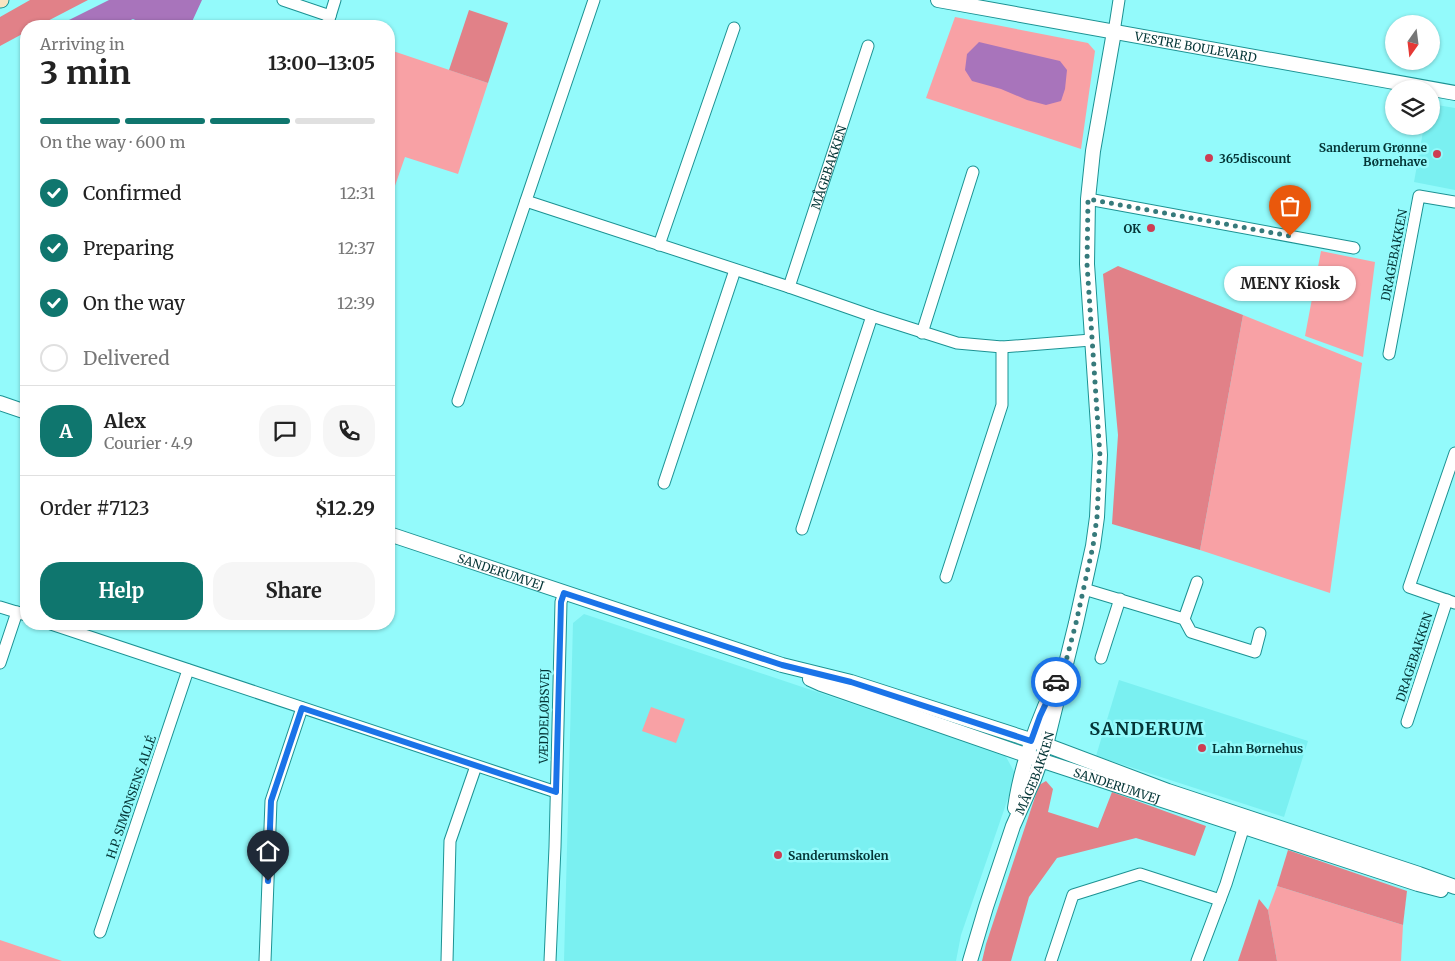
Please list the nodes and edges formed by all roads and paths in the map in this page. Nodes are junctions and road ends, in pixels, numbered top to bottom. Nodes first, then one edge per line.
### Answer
1 (283, 0) edge
2 (335, 0) edge
3 (594, 0) edge
4 (938, 0) edge
5 (1119, 0) edge
6 (326, 20) edge
7 (328, 20) edge
8 (734, 28) dead end
9 (1114, 32) junction
10 (868, 46) dead end
11 (1455, 93) edge
12 (973, 172) dead end
13 (1088, 199) junction
14 (526, 201) junction
15 (1455, 202) edge
16 (659, 245) junction
17 (1354, 248) dead end
18 (735, 270) junction
19 (789, 288) junction
20 (872, 316) junction
21 (922, 333) junction
22 (1091, 340) junction
23 (1002, 347) junction
24 (1389, 354) dead end
25 (458, 401) dead end
26 (0, 403) edge
27 (20, 410) edge
28 (1455, 453) edge
29 (664, 484) dead end
30 (802, 529) dead end
31 (395, 536) edge
32 (946, 577) dead end
33 (1197, 582) dead end
34 (1084, 589) junction
35 (564, 593) junction
36 (1120, 599) junction
37 (1451, 602) edge
38 (0, 606) edge
39 (20, 613) edge
40 (20, 619) edge
41 (1184, 619) junction
42 (69, 630) edge
43 (1260, 633) dead end
44 (1101, 658) dead end
45 (1066, 661) junction
46 (0, 664) edge
47 (782, 665) junction
48 (188, 670) junction
49 (302, 708) junction
50 (1407, 722) dead end
51 (1031, 741) junction
52 (1046, 745) junction
53 (1026, 756) junction
54 (1040, 760) junction
55 (476, 766) junction
56 (556, 792) junction
57 (1013, 826) junction
58 (1244, 826) junction
59 (1455, 887) edge
60 (1455, 894) edge
61 (1220, 900) junction
62 (100, 932) dead end
63 (265, 961) edge
64 (447, 961) edge
65 (550, 961) edge
66 (970, 961) edge
67 (1051, 961) edge
68 (1197, 961) edge

1 - 6 street
2 - 7 street
3 - 14 street
4 - 9 street, VESTRE BOULEVARD
5 - 9 street
8 - 16 street
9 - 11 street, VESTRE BOULEVARD
9 - 13 street, MÅGEBAKKEN
10 - 19 street, MÅGEBAKKEN
12 - 21 street
13 - 17 street
13 - 22 street, MÅGEBAKKEN
14 - 16 street
14 - 25 street
15 - 24 street, DRAGEBAKKEN
16 - 18 street
18 - 19 street
18 - 29 street
19 - 20 street
20 - 21 street
20 - 30 street
21 - 23 street
22 - 23 street
22 - 34 street, MÅGEBAKKEN
23 - 32 street
26 - 27 street
28 - 37 street, DRAGEBAKKEN
31 - 35 street, SANDERUMVEJ
33 - 41 street
34 - 36 street
34 - 45 street, MÅGEBAKKEN
35 - 47 street, SANDERUMVEJ
35 - 56 street, VÆDDELØBSVEJ
36 - 41 street
36 - 44 street
37 - 50 street, DRAGEBAKKEN
38 - 39 street
40 - 46 street
41 - 43 street
42 - 48 street
45 - 51 street, MÅGEBAKKEN
45 - 52 street, MÅGEBAKKEN
47 - 51 street, SANDERUMVEJ
47 - 53 street, SANDERUMVEJ
48 - 49 street
48 - 62 street, H.P. SIMONSENS ALLÉ
49 - 55 street
49 - 63 street
51 - 52 street, SANDERUMVEJ
51 - 53 street, MÅGEBAKKEN
52 - 54 street, MÅGEBAKKEN
52 - 59 street, SANDERUMVEJ
53 - 54 street, SANDERUMVEJ
53 - 57 street, MÅGEBAKKEN
54 - 57 street, MÅGEBAKKEN
54 - 58 street, SANDERUMVEJ
55 - 56 street
55 - 64 street
56 - 65 street, VÆDDELØBSVEJ
57 - 66 street, MÅGEBAKKEN
58 - 60 street, SANDERUMVEJ
58 - 61 street
61 - 67 street
61 - 68 street

